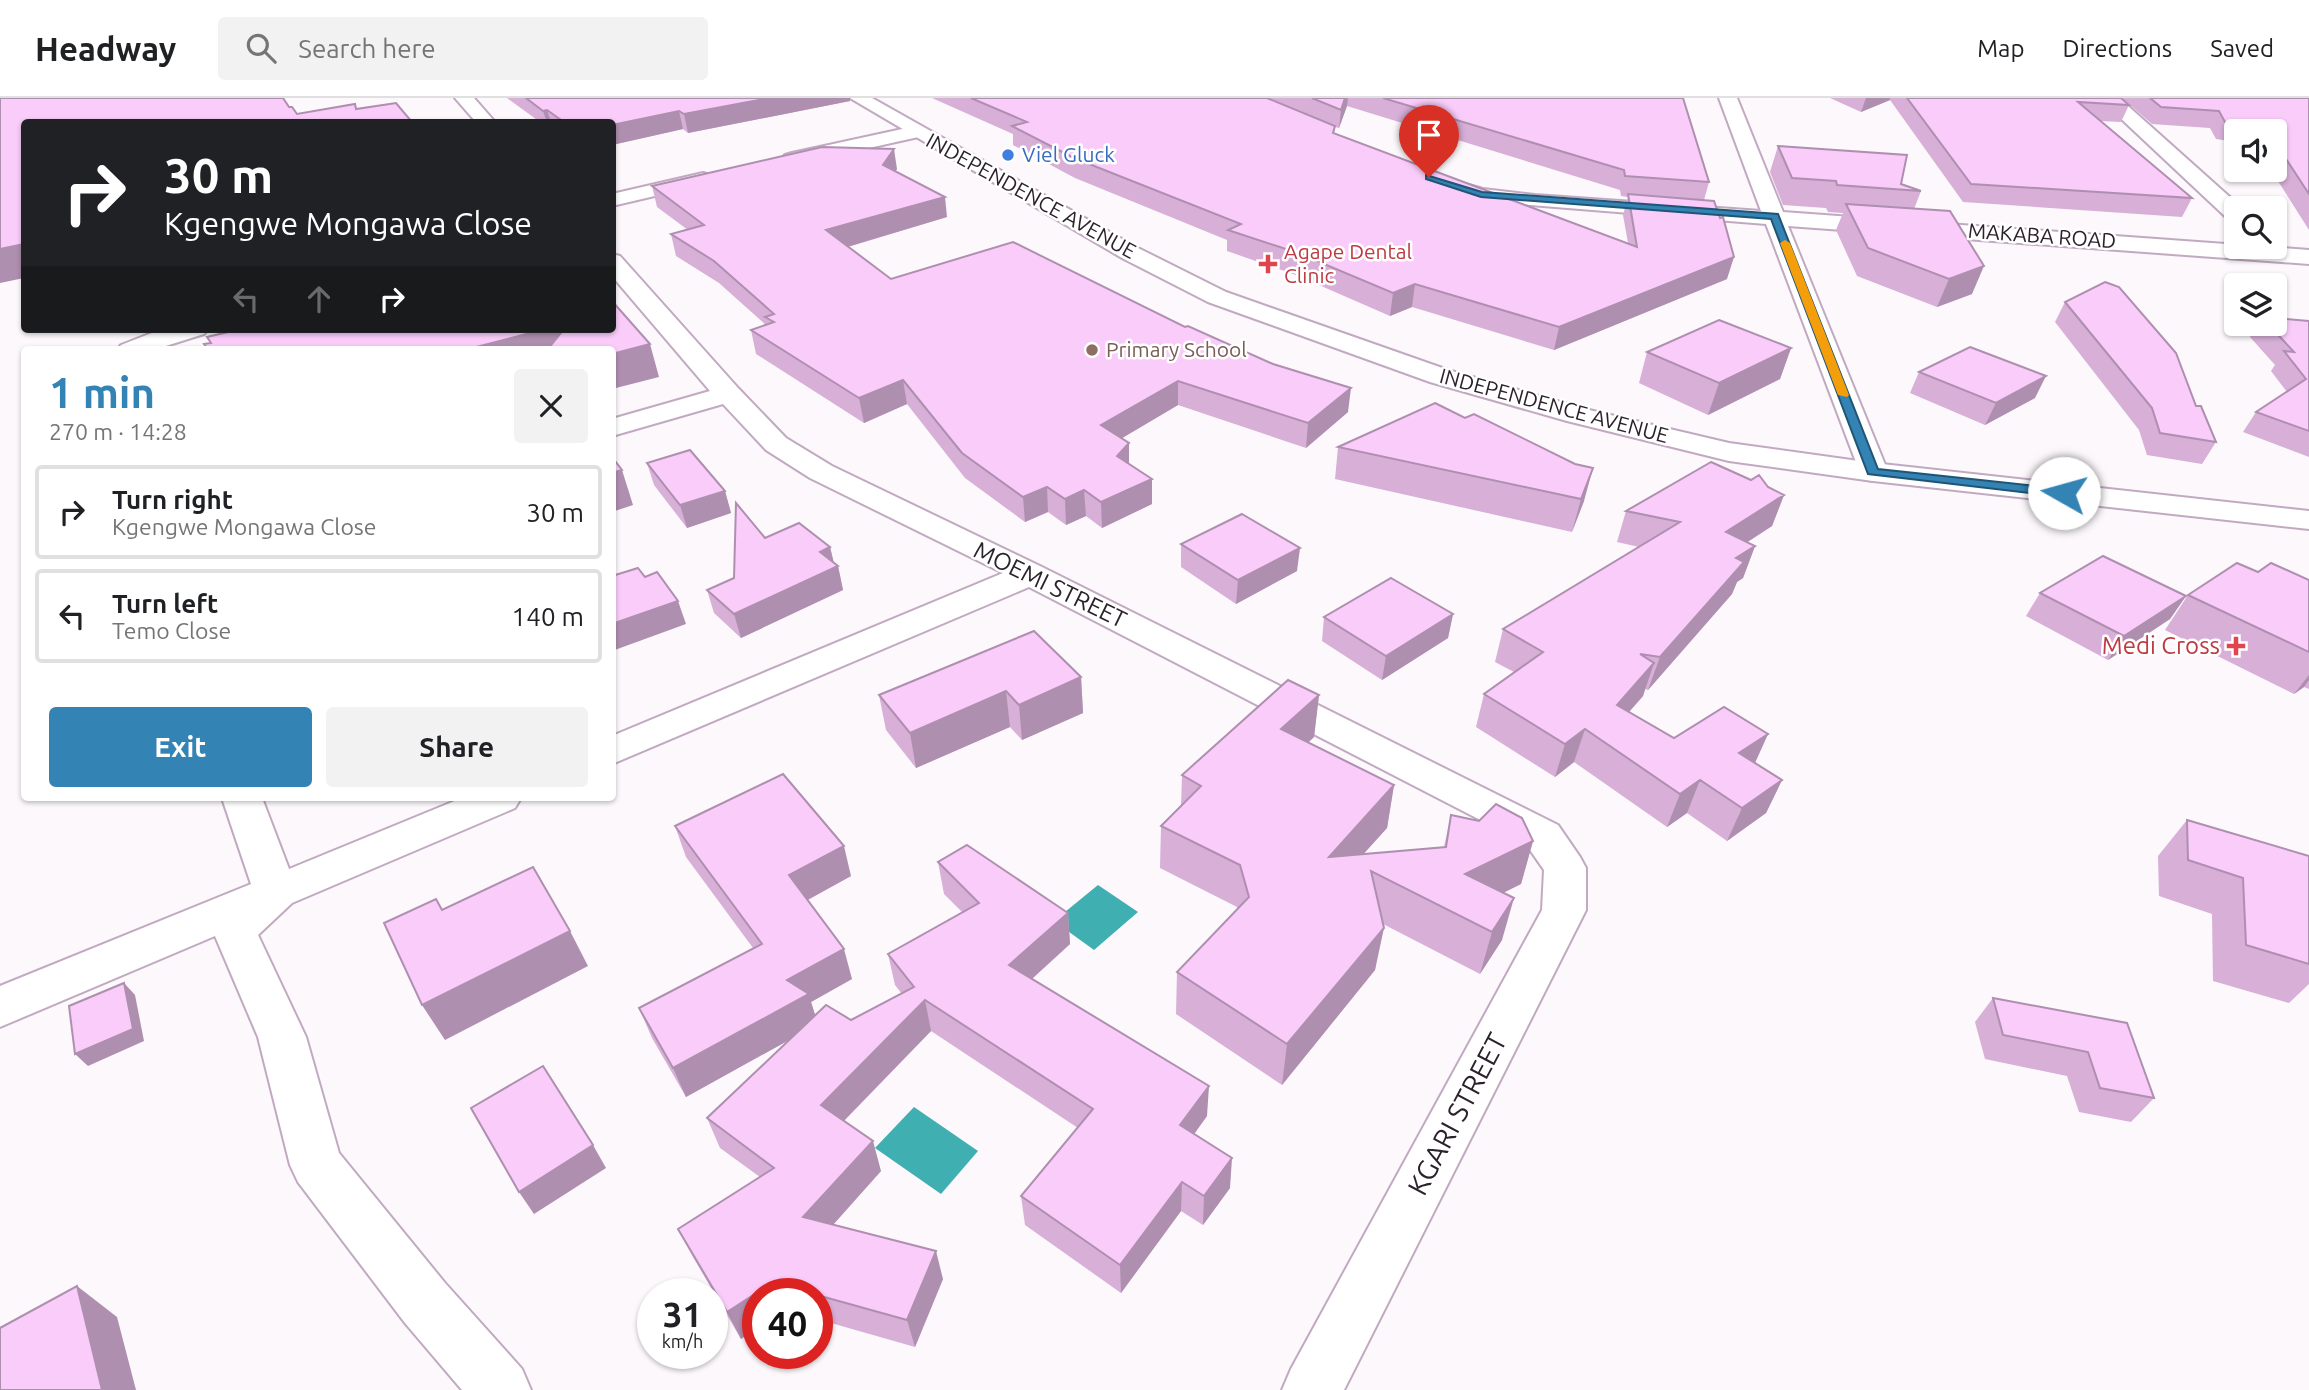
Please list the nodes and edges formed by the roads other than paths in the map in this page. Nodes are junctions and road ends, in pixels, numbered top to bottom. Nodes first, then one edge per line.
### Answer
1 (464, 98) edge
2 (859, 98) edge
3 (1728, 98) edge
4 (2108, 98) edge
5 (483, 119) edge
6 (916, 132) junction
7 (769, 164) edge
8 (729, 173) edge
9 (1438, 180) edge
10 (616, 199) edge
11 (2224, 203) edge
12 (1775, 216) junction
13 (2224, 247) edge
14 (2287, 253) edge
15 (2309, 257) edge
16 (616, 266) edge
17 (177, 333) edge
18 (140, 346) edge
19 (728, 394) junction
20 (616, 427) edge
21 (1873, 472) junction
22 (2309, 520) edge
23 (1030, 574) junction
24 (616, 749) edge
25 (243, 801) edge
26 (494, 801) edge
27 (1543, 836) joint
28 (276, 893) junction
29 (0, 1007) edge
30 (501, 1390) edge
31 (1312, 1390) edge

1 - 5 street
2 - 6 street, INDEPENDENCE AVENUE
3 - 12 street
4 - 11 street
6 - 7 street
6 - 21 street, INDEPENDENCE AVENUE
8 - 10 street
9 - 12 street, MAKABA ROAD
12 - 13 street, MAKABA ROAD
12 - 21 street
14 - 15 street, MAKABA ROAD
16 - 19 street, MOEMI STREET
17 - 18 street
19 - 20 street
19 - 23 street, MOEMI STREET
21 - 22 street, INDEPENDENCE AVENUE
23 - 24 street
23 - 27 street, MOEMI STREET
25 - 28 street
26 - 28 street
27 - 31 street, KGARI STREET
28 - 29 street
28 - 30 street

